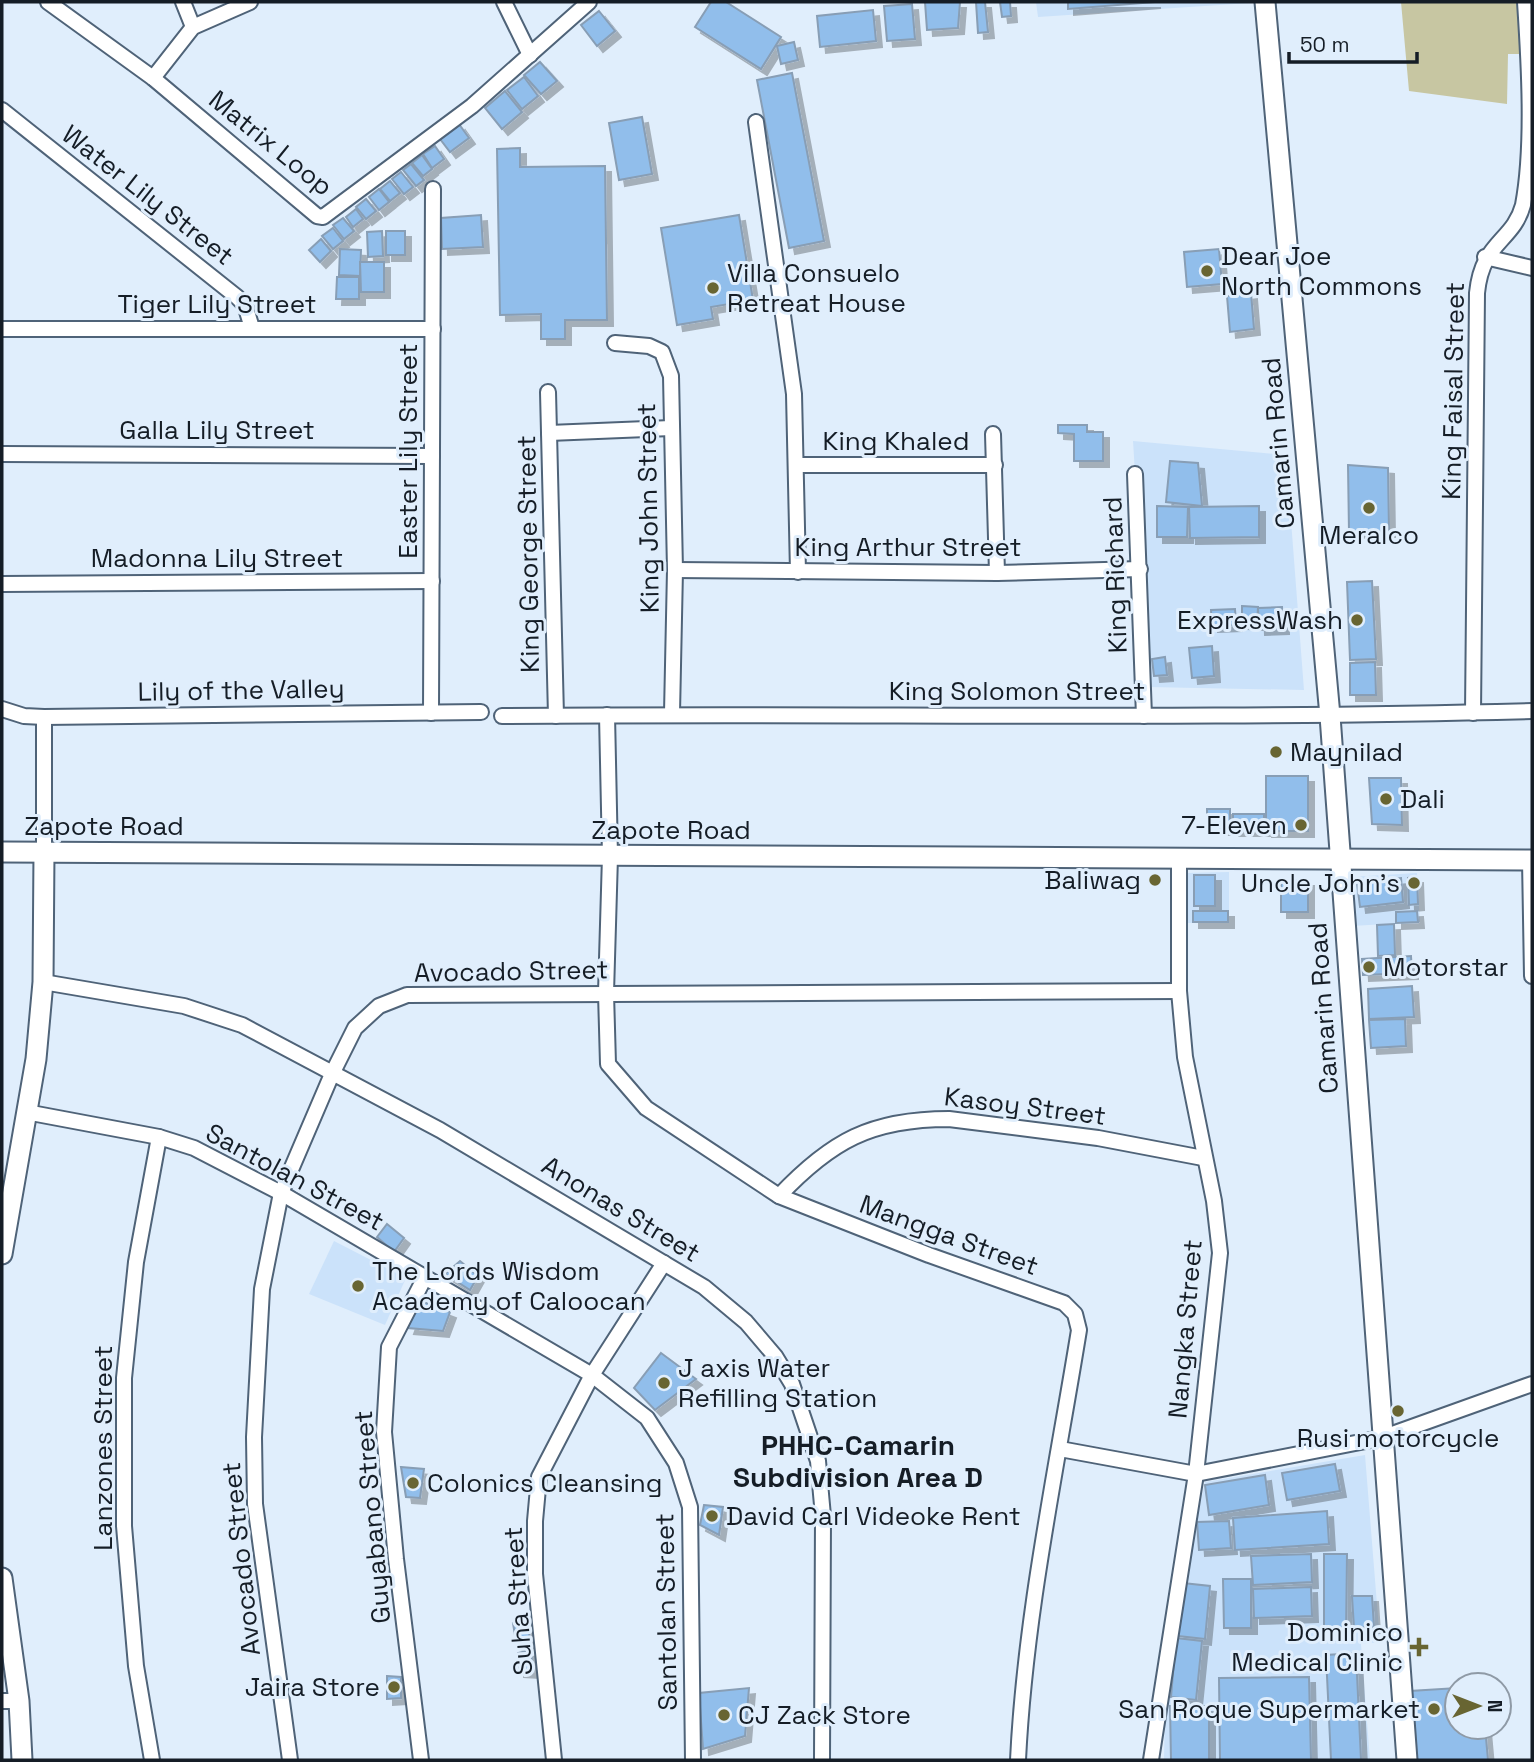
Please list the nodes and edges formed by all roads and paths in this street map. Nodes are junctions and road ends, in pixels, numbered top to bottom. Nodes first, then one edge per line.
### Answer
1 (48, 2) edge
2 (183, 2) edge
3 (250, 2) edge
4 (504, 2) edge
5 (589, 2) edge
6 (1265, 2) edge
7 (1525, 2) edge
8 (193, 27) junction
9 (530, 55) junction
10 (153, 78) junction
11 (2, 110) edge
12 (756, 122) dead end
13 (1531, 159) edge
14 (433, 188) dead end
15 (1485, 257) junction
16 (1532, 268) edge
17 (252, 328) junction
18 (2, 329) edge
19 (433, 329) junction
20 (615, 343) dead end
21 (548, 392) dead end
22 (671, 428) junction
23 (549, 433) junction
24 (993, 434) dead end
25 (2, 454) edge
26 (432, 456) junction
27 (797, 465) junction
28 (995, 465) junction
29 (1135, 474) dead end
30 (1140, 569) junction
31 (675, 570) junction
32 (798, 572) junction
33 (997, 573) junction
34 (432, 581) junction
35 (2, 584) edge
36 (2, 709) edge
37 (1532, 711) edge
38 (481, 712) dead end
39 (431, 713) junction
40 (672, 713) junction
41 (1474, 713) junction
42 (607, 715) junction
43 (502, 716) dead end
44 (556, 716) junction
45 (1144, 716) junction
46 (1329, 716) junction
47 (44, 717) junction
48 (2, 852) edge
49 (44, 852) junction
50 (610, 856) junction
51 (1179, 859) junction
52 (1340, 860) junction
53 (1531, 860) edge
54 (1532, 976) edge
55 (43, 982) junction
56 (1179, 991) junction
57 (606, 993) junction
58 (332, 1074) junction
59 (26, 1112) junction
60 (159, 1137) junction
61 (1203, 1158) junction
62 (281, 1192) junction
63 (779, 1196) junction
64 (2, 1254) edge
65 (664, 1263) junction
66 (425, 1277) junction
67 (592, 1375) junction
68 (1532, 1384) edge
69 (1381, 1438) junction
70 (1060, 1450) junction
71 (1196, 1474) junction
72 (2, 1578) edge
73 (10, 1701) edge
74 (22, 1760) edge
75 (152, 1760) edge
76 (290, 1760) edge
77 (421, 1760) edge
78 (554, 1760) edge
79 (693, 1760) edge
80 (822, 1760) edge
81 (1018, 1760) edge
82 (1151, 1760) edge
83 (1407, 1760) edge

1 - 10 street, Matrix Loop
2 - 8 street
3 - 8 street
4 - 9 street
5 - 9 street, Matrix Loop
6 - 46 main road, Camarin Road
7 - 13 street, King Faisal Street
8 - 10 street
9 - 10 street, Matrix Loop
11 - 17 street, Water Lily Street
12 - 27 street
13 - 15 street, King Faisal Street
14 - 19 street, Easter Lily Street
15 - 16 street
15 - 41 street, King Faisal Street
17 - 18 street, Tiger Lily Street
17 - 19 street, Tiger Lily Street
19 - 26 street, Easter Lily Street
20 - 22 street, King John Street
21 - 23 street, King George Street
22 - 23 street
22 - 31 street, King John Street
23 - 44 street, King George Street
24 - 28 street
25 - 26 street, Galla Lily Street
26 - 34 street, Easter Lily Street
27 - 28 street, King Khaled
27 - 32 street
28 - 33 street
29 - 30 street, King Richard
30 - 33 street, King Arthur Street
30 - 45 street, King Richard
31 - 32 street, King Arthur Street
31 - 40 street, King John Street
32 - 33 street, King Arthur Street
34 - 35 street, Madonna Lily Street
34 - 39 street, Easter Lily Street
36 - 47 street, Lily of the Valley
37 - 41 street, King Solomon Street
38 - 39 street, Lily of the Valley
39 - 47 street, Lily of the Valley
40 - 42 street, King Solomon Street
40 - 45 street, King Solomon Street
41 - 46 street, King Solomon Street
42 - 44 street, King Solomon Street
42 - 50 street, Mangga Street
43 - 44 street, King Solomon Street
45 - 46 street, King Solomon Street
46 - 52 main road, Camarin Road
47 - 49 street
48 - 49 main road, Zapote Road
49 - 50 main road, Zapote Road
49 - 55 main road
50 - 51 main road, Zapote Road
50 - 57 street, Mangga Street
51 - 52 main road, Zapote Road
51 - 56 street, Nangka Street
52 - 53 main road, Zapote Road
52 - 69 main road, Camarin Road
53 - 54 street
55 - 58 street, Anonas Street
55 - 59 main road
56 - 57 street, Avocado Street
56 - 61 street, Nangka Street
57 - 58 street, Avocado Street
57 - 63 street, Mangga Street
58 - 62 street, Avocado Street
58 - 65 street, Anonas Street
59 - 60 street, Santolan Street
59 - 64 main road
60 - 62 street, Santolan Street
60 - 75 street, Lanzones Street
61 - 63 street, Kasoy Street
61 - 71 street, Nangka Street
62 - 66 street, Santolan Street
62 - 76 street, Avocado Street
63 - 70 street, Mangga Street
65 - 67 street, Suha Street
65 - 80 street, Anonas Street
66 - 67 street, Santolan Street
66 - 77 street, Guyabano Street
67 - 78 street, Suha Street
67 - 79 street, Santolan Street
68 - 69 street
69 - 71 street
69 - 83 main road, Camarin Road
70 - 71 street
70 - 81 street, Mangga Street
71 - 82 street, Nangka Street
72 - 73 main road
73 - 74 main road

